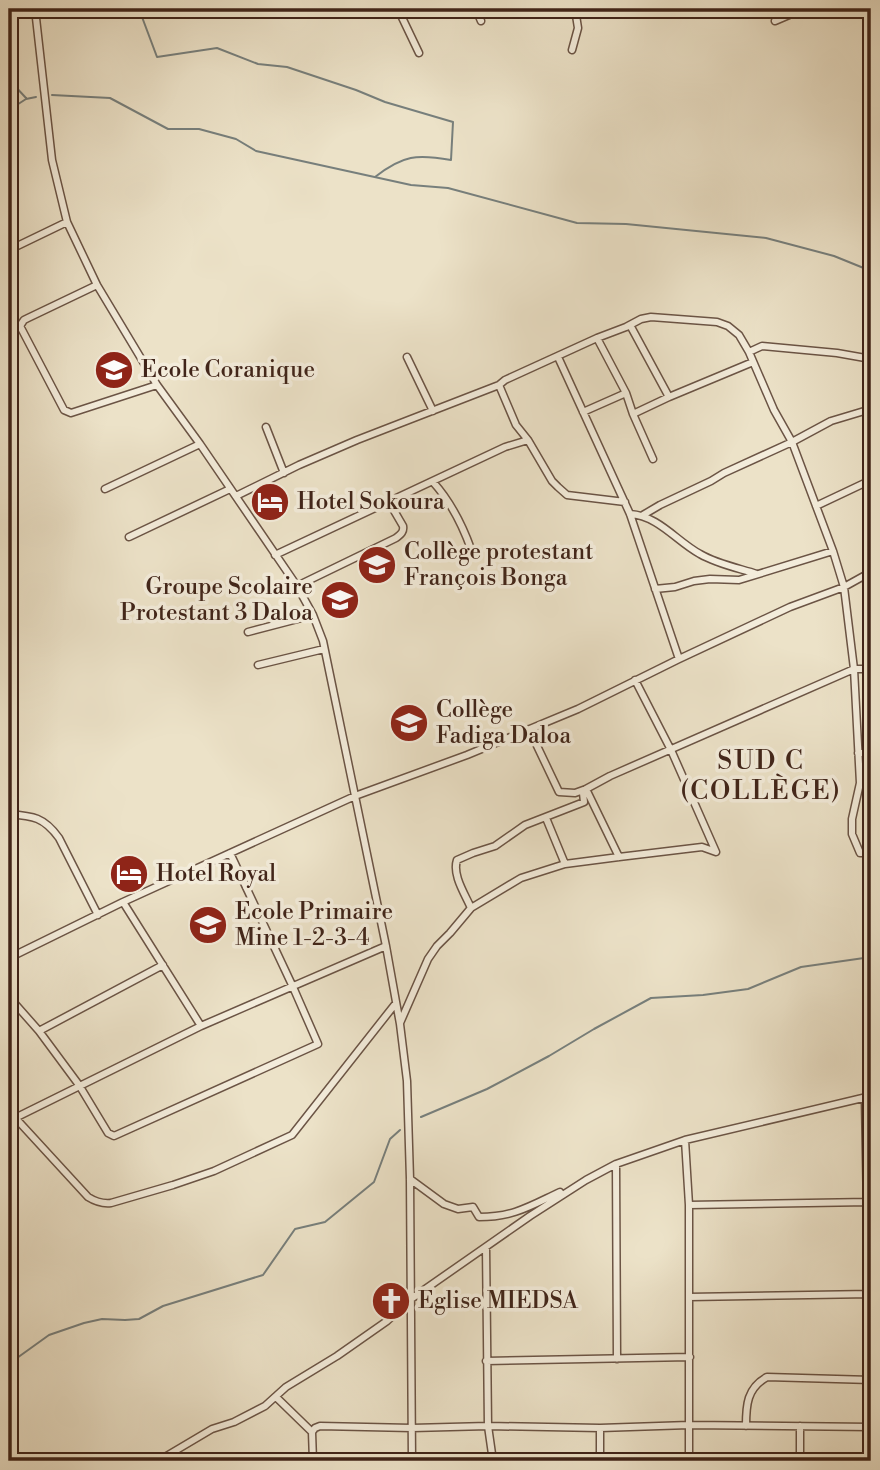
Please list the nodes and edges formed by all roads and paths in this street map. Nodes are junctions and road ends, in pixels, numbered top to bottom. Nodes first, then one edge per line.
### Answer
1 (34, 9) edge
2 (398, 9) edge
3 (476, 9) edge
4 (575, 9) edge
5 (803, 9) edge
6 (481, 21) dead end
7 (775, 21) dead end
8 (572, 50) dead end
9 (419, 53) dead end
10 (67, 222) junction
11 (9, 250) edge
12 (97, 285) junction
13 (630, 325) junction
14 (597, 338) junction
15 (749, 352) junction
16 (407, 357) dead end
17 (558, 357) junction
18 (870, 360) edge
19 (753, 362) junction
20 (157, 385) junction
21 (499, 385) junction
22 (625, 393) junction
23 (668, 397) junction
24 (871, 409) edge
25 (433, 411) junction
26 (583, 412) junction
27 (633, 414) junction
28 (266, 427) dead end
29 (528, 440) junction
30 (792, 442) junction
31 (200, 444) junction
32 (653, 458) dead end
33 (284, 473) junction
34 (871, 480) edge
35 (433, 482) junction
36 (105, 489) dead end
37 (230, 489) junction
38 (236, 496) junction
39 (389, 502) junction
40 (625, 502) junction
41 (816, 506) junction
42 (630, 514) junction
43 (643, 515) junction
44 (129, 537) dead end
45 (471, 549) dead end
46 (833, 551) junction
47 (275, 555) junction
48 (871, 572) edge
49 (759, 575) junction
50 (297, 586) junction
51 (844, 587) junction
52 (655, 589) junction
53 (313, 615) junction
54 (248, 632) dead end
55 (324, 649) junction
56 (680, 659) junction
57 (258, 665) dead end
58 (854, 669) junction
59 (871, 669) edge
60 (635, 680) junction
61 (529, 729) junction
62 (671, 750) junction
63 (858, 753) junction
64 (871, 753) edge
65 (586, 789) junction
66 (355, 796) junction
67 (9, 814) edge
68 (546, 818) junction
69 (230, 853) junction
70 (871, 853) edge
71 (619, 857) junction
72 (565, 864) junction
73 (123, 902) junction
74 (471, 908) junction
75 (98, 915) junction
76 (386, 946) junction
77 (9, 958) edge
78 (163, 965) junction
79 (293, 987) junction
80 (9, 997) edge
81 (396, 1003) junction
82 (400, 1024) junction
83 (201, 1026) junction
84 (39, 1031) junction
85 (79, 1085) junction
86 (868, 1097) edge
87 (9, 1111) edge
88 (15, 1118) junction
89 (685, 1140) junction
90 (616, 1164) junction
91 (410, 1179) junction
92 (586, 1180) junction
93 (869, 1202) edge
94 (689, 1205) junction
95 (486, 1247) junction
96 (870, 1294) edge
97 (689, 1297) junction
98 (411, 1299) junction
99 (690, 1357) junction
100 (617, 1359) junction
101 (486, 1361) junction
102 (871, 1380) edge
103 (276, 1397) junction
104 (689, 1425) junction
105 (488, 1426) junction
106 (746, 1426) junction
107 (800, 1426) junction
108 (870, 1426) edge
109 (412, 1428) junction
110 (600, 1428) junction
111 (312, 1432) junction
112 (158, 1461) edge
113 (313, 1461) edge
114 (412, 1461) edge
115 (493, 1461) edge
116 (600, 1461) edge
117 (689, 1461) edge
118 (800, 1461) edge
119 (869, 1461) edge

1 - 10 street
2 - 9 street
3 - 6 street
4 - 8 street
5 - 7 street
10 - 11 street
10 - 12 street
12 - 20 street
12 - 20 street
13 - 14 street
13 - 15 street
13 - 23 street
14 - 17 street
14 - 22 street
15 - 18 street
15 - 19 street
16 - 25 street
17 - 21 street
17 - 26 street
19 - 23 street
19 - 30 street
20 - 31 street
21 - 25 street
21 - 29 street
22 - 26 street
22 - 27 street
23 - 27 street
24 - 30 street
25 - 33 street
26 - 40 street
27 - 32 street
28 - 33 street
29 - 35 street
29 - 40 street
30 - 41 street
30 - 43 street
31 - 36 street
31 - 37 street
33 - 38 street
34 - 41 street
35 - 39 street
35 - 45 street
37 - 38 street
37 - 44 street
38 - 47 street
39 - 47 street
39 - 50 street
40 - 42 street
41 - 46 street
42 - 43 street
42 - 52 street
43 - 49 street
46 - 49 street
46 - 51 street
47 - 50 street
48 - 51 street
49 - 52 street
50 - 53 street
51 - 56 street
51 - 58 street
52 - 56 street
53 - 54 street
53 - 55 street
55 - 57 street
55 - 66 street
56 - 60 street
58 - 59 street
58 - 62 street
58 - 63 street
60 - 61 street
60 - 62 street
61 - 65 street
61 - 66 street
62 - 65 street
62 - 71 street
63 - 64 street
63 - 70 street
65 - 68 street
65 - 71 street
66 - 69 street
66 - 76 street
67 - 75 street
68 - 72 street
68 - 74 street
69 - 73 street
69 - 79 street
71 - 72 street
72 - 74 street
73 - 75 street
73 - 78 street
74 - 82 street
75 - 77 street
76 - 79 street
76 - 81 street
78 - 83 street
78 - 84 street
79 - 83 street
79 - 85 street
80 - 84 street
81 - 82 street
81 - 88 street
82 - 91 street
83 - 85 street
84 - 85 street
85 - 88 street
86 - 89 street
86 - 93 street
87 - 88 street
89 - 90 street
89 - 94 street
90 - 92 street
90 - 100 street
91 - 92 street
91 - 98 street
92 - 95 street
93 - 94 street
93 - 96 street
94 - 97 street
95 - 98 street
95 - 101 street
96 - 97 street
96 - 102 street
97 - 99 street
98 - 103 street
98 - 109 street
99 - 100 street
99 - 104 street
100 - 101 street
101 - 105 street
102 - 106 street
102 - 108 street
103 - 111 street
103 - 112 street
104 - 106 street
104 - 110 street
104 - 117 street
105 - 109 street
105 - 110 street
105 - 115 street
106 - 107 street
107 - 108 street
107 - 118 street
108 - 119 street
109 - 111 street
109 - 114 street
110 - 116 street
111 - 113 street

